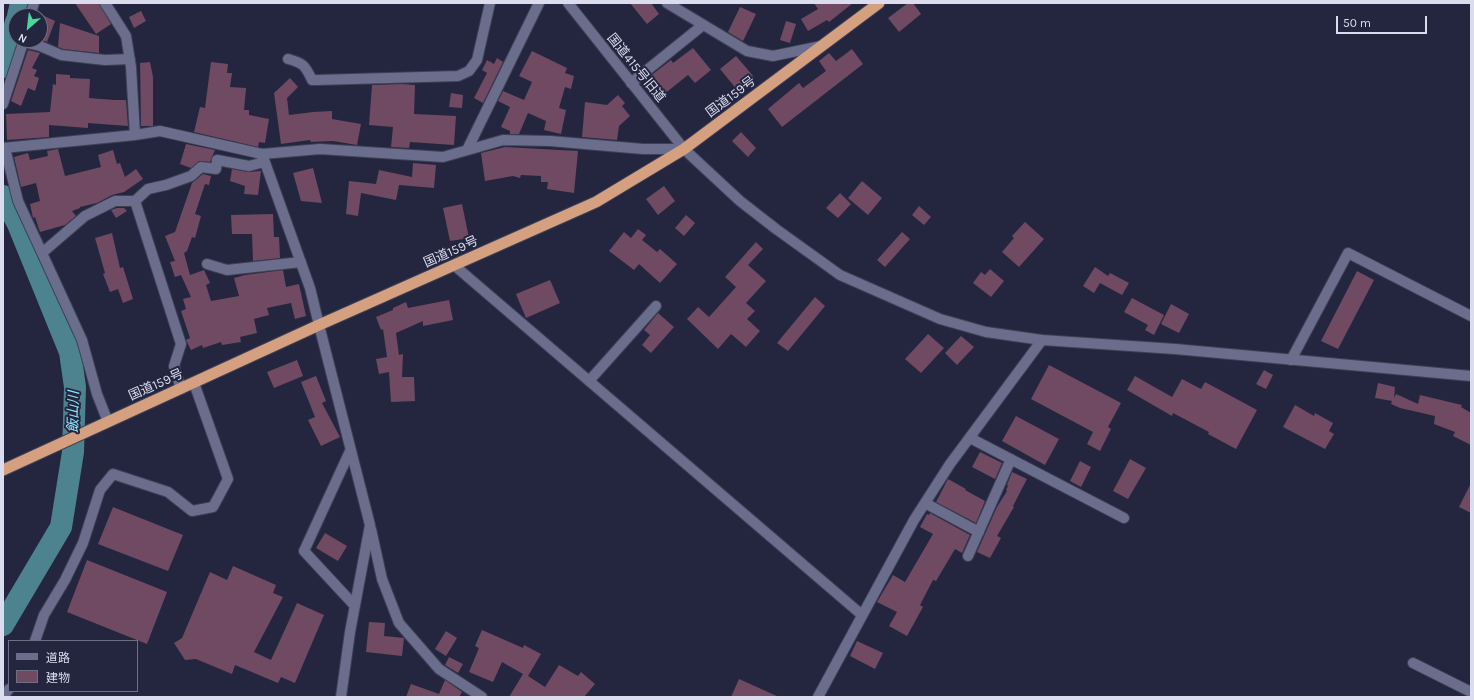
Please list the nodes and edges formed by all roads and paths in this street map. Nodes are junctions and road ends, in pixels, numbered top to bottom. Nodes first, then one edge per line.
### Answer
1 (105, 3) edge
2 (490, 3) edge
3 (539, 3) edge
4 (568, 3) edge
5 (667, 3) edge
6 (879, 3) edge
7 (703, 25) junction
8 (821, 46) junction
9 (21, 48) edge
10 (45, 48) edge
11 (130, 59) junction
12 (288, 59) dead end
13 (631, 83) junction
14 (3, 104) edge
15 (135, 135) junction
16 (4, 148) edge
17 (684, 149) junction
18 (468, 150) junction
19 (263, 158) junction
20 (136, 201) junction
21 (42, 253) junction
22 (301, 262) junction
23 (207, 264) dead end
24 (454, 266) junction
25 (656, 306) dead end
26 (1471, 316) edge
27 (319, 325) junction
28 (1042, 340) junction
29 (1291, 360) junction
30 (1471, 376) edge
31 (589, 381) junction
32 (194, 383) junction
33 (181, 389) junction
34 (108, 422) junction
35 (970, 438) junction
36 (350, 451) junction
37 (1011, 459) junction
38 (3, 470) edge
39 (925, 503) junction
40 (1124, 518) dead end
41 (370, 525) junction
42 (979, 532) junction
43 (968, 556) dead end
44 (355, 606) junction
45 (862, 615) junction
46 (35, 640) edge
47 (1413, 663) dead end
48 (1471, 692) edge
49 (341, 697) edge
50 (482, 697) edge
51 (818, 697) edge

1 - 11 street
2 - 12 street
3 - 18 street
4 - 13 street, 国道415号旧道
5 - 7 street
6 - 8 highway, 国道159号
7 - 8 street
7 - 13 street
8 - 17 highway, 国道159号
9 - 14 street
10 - 11 street
11 - 15 street
13 - 17 street, 国道415号旧道
15 - 16 street
15 - 19 street
16 - 21 street
17 - 18 street
17 - 24 highway, 国道159号
17 - 28 street, 国道415号旧道
18 - 19 street
19 - 20 street
19 - 22 street
20 - 21 street
20 - 33 street
21 - 34 street
22 - 23 street
22 - 27 street
24 - 27 highway, 国道159号
24 - 31 street
25 - 31 street
26 - 29 street
27 - 32 highway, 国道159号
27 - 36 street
28 - 29 street, 国道415号旧道
28 - 35 street
29 - 30 street, 国道415号旧道
31 - 45 street
32 - 33 highway, 国道159号
32 - 46 street
33 - 34 highway, 国道159号
34 - 38 highway, 国道159号
35 - 37 street
35 - 39 street
36 - 41 street
36 - 44 street
37 - 40 street
37 - 42 street
39 - 42 street
39 - 45 street
41 - 44 street
41 - 50 street
42 - 43 street
44 - 49 street
45 - 51 street
47 - 48 street

